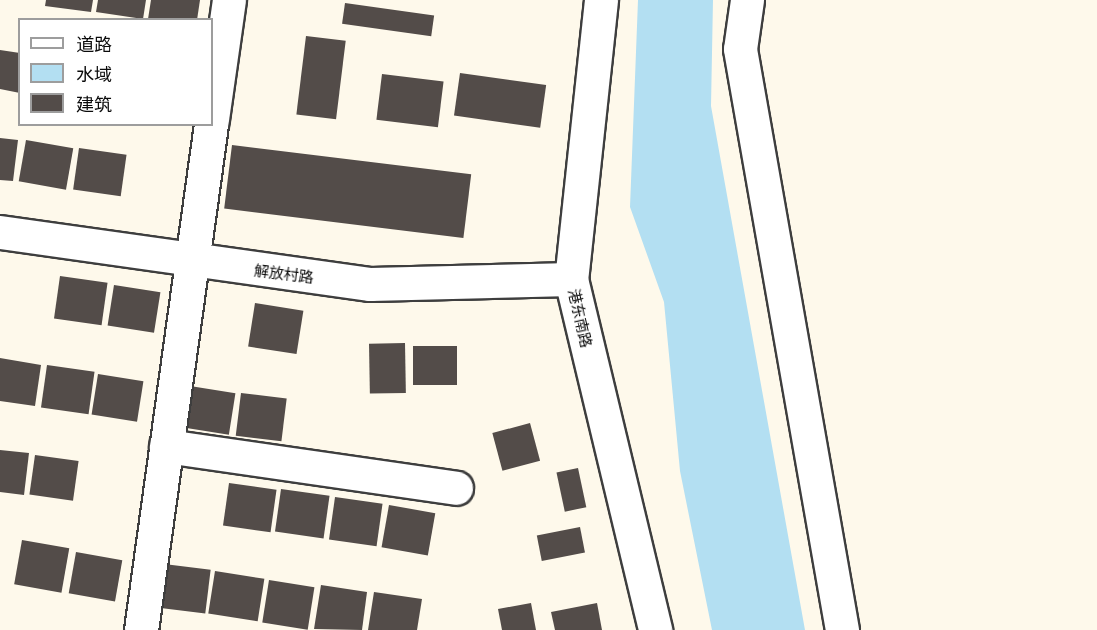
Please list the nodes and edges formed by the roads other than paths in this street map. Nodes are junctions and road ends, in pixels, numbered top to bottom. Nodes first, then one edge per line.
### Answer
1 (229, 0) edge
2 (601, 0) edge
3 (747, 0) edge
4 (213, 112) edge
5 (211, 126) edge
6 (0, 232) edge
7 (191, 261) junction
8 (571, 279) junction
9 (166, 446) junction
10 (456, 488) dead end
11 (141, 630) edge
12 (655, 630) edge
13 (842, 630) edge

1 - 4 street
2 - 8 street, 港东南路
3 - 13 street
5 - 7 street
6 - 7 street, 解放村路
7 - 8 street, 解放村路
7 - 9 street
8 - 12 street, 港东南路
9 - 10 street
9 - 11 street

